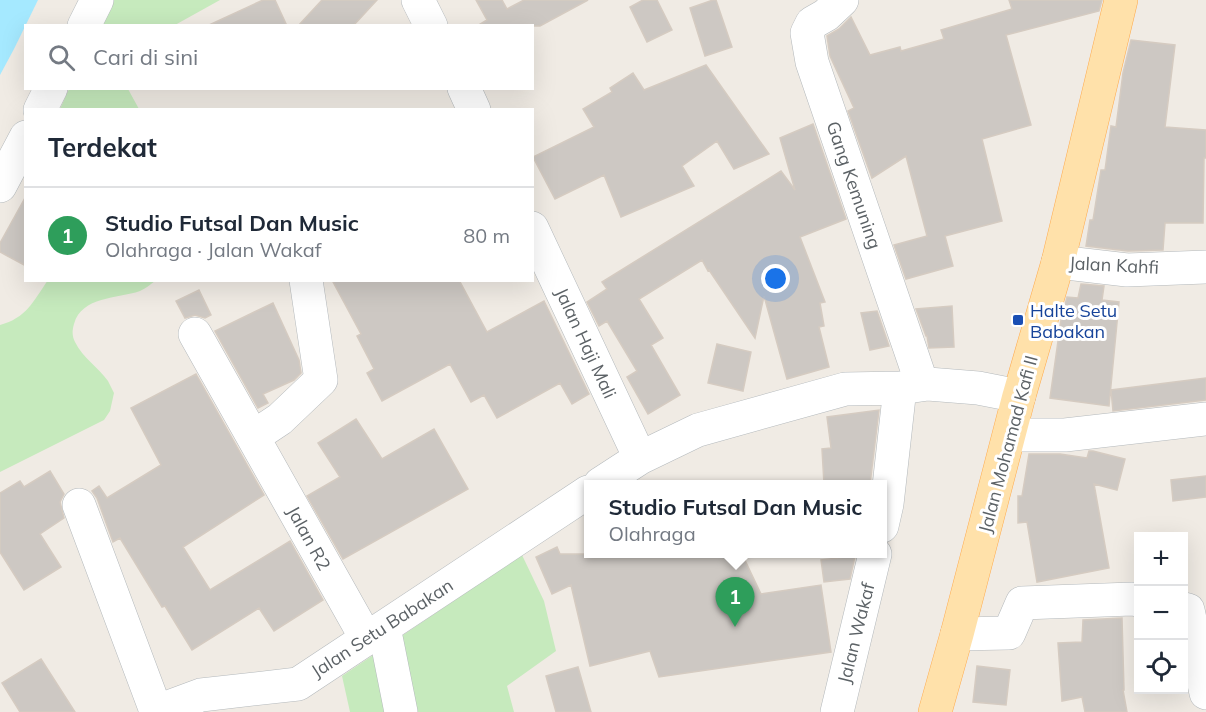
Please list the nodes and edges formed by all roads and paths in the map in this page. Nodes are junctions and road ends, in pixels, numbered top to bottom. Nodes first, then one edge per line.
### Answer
1 (97, 0) edge
2 (418, 0) edge
3 (842, 0) edge
4 (1121, 0) edge
5 (85, 24) edge
6 (430, 24) edge
7 (50, 90) edge
8 (465, 90) edge
9 (41, 108) edge
10 (473, 108) edge
11 (24, 141) edge
12 (0, 186) edge
13 (534, 232) edge
14 (1058, 262) junction
15 (1206, 267) edge
16 (306, 282) edge
17 (195, 334) dead end
18 (916, 385) junction
19 (1018, 396) junction
20 (1206, 419) edge
21 (1010, 435) junction
22 (253, 437) junction
23 (640, 458) junction
24 (606, 480) edge
25 (584, 495) edge
26 (887, 504) edge
27 (79, 505) dead end
28 (874, 558) edge
29 (1134, 599) edge
30 (1188, 610) edge
31 (375, 632) junction
32 (957, 634) junction
33 (1206, 693) edge
34 (155, 712) edge
35 (401, 712) edge
36 (837, 712) edge
37 (935, 712) edge

1 - 5 street
2 - 6 street
3 - 18 street, Gang Kemuning
4 - 14 main road, Jalan Mohamad Kafi II
7 - 9 street
8 - 10 street
11 - 12 street
13 - 23 street, Jalan Haji Mali
14 - 15 street, Jalan Kahfi
14 - 19 main road, Jalan Mohamad Kafi II
16 - 22 street
17 - 22 street, Jalan R2
18 - 19 street
18 - 23 street
18 - 26 street
19 - 21 main road, Jalan Mohamad Kafi II
20 - 21 street
21 - 32 main road, Jalan Mohamad Kafi II
22 - 31 street, Jalan R2
23 - 24 street
25 - 31 street, Jalan Setu Babakan
27 - 34 street
28 - 36 street, Jalan Wakaf
29 - 32 street
30 - 33 street
31 - 34 street, Jalan Setu Babakan
31 - 35 street, Jalan R2
32 - 37 main road, Jalan Mohamad Kafi II

